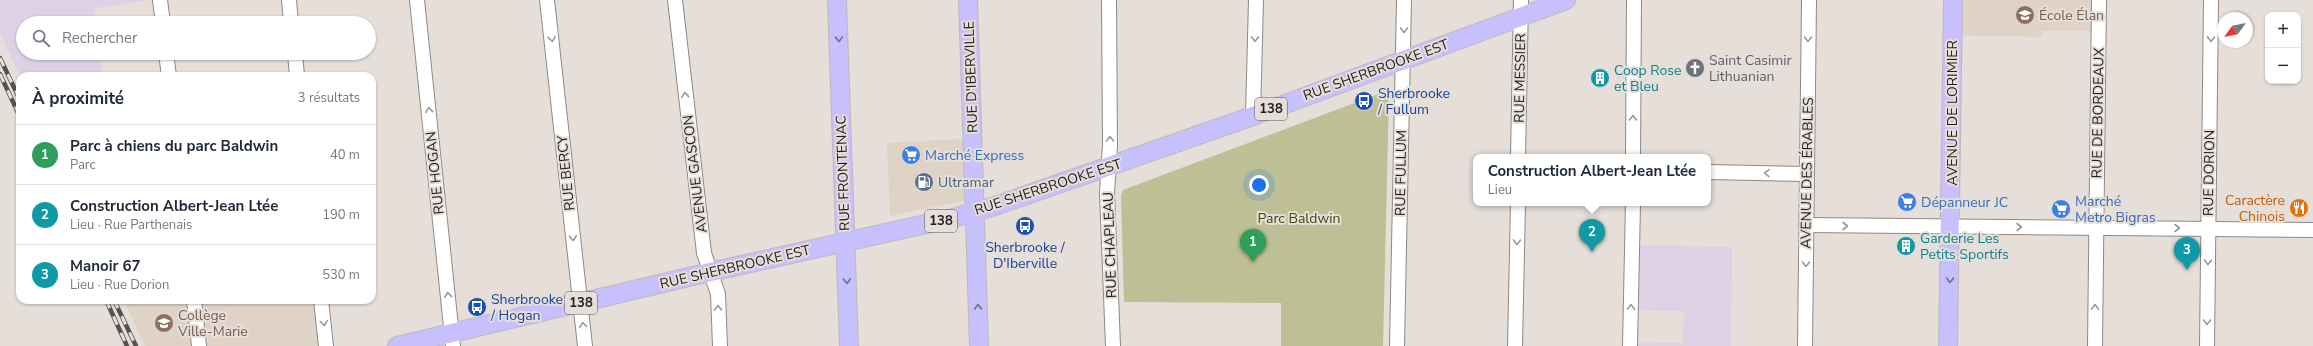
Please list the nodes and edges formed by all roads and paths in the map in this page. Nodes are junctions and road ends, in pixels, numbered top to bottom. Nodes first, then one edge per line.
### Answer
1 (160, 0) edge
2 (289, 0) edge
3 (417, 0) edge
4 (547, 0) edge
5 (675, 0) edge
6 (837, 0) edge
7 (968, 0) edge
8 (1109, 0) edge
9 (1256, 0) edge
10 (1404, 0) edge
11 (1566, 0) edge
12 (1634, 0) edge
13 (1809, 0) edge
14 (1954, 0) edge
15 (2099, 0) edge
16 (2211, 0) edge
17 (1521, 8) edge
18 (162, 16) edge
19 (290, 16) edge
20 (167, 60) edge
21 (295, 60) edge
22 (1404, 60) junction
23 (168, 72) edge
24 (296, 72) edge
25 (1254, 116) junction
26 (1518, 154) edge
27 (1633, 154) edge
28 (1109, 168) junction
29 (1711, 172) edge
30 (1806, 174) junction
31 (1518, 206) edge
32 (1633, 206) edge
33 (975, 212) junction
34 (1806, 225) junction
35 (1952, 227) junction
36 (2096, 228) junction
37 (2208, 228) junction
38 (2313, 230) edge
39 (845, 242) junction
40 (710, 272) junction
41 (580, 303) junction
42 (194, 304) edge
43 (321, 304) edge
44 (453, 340) edge
45 (199, 346) edge
46 (326, 346) edge
47 (397, 346) edge
48 (585, 346) edge
49 (720, 346) edge
50 (849, 346) edge
51 (979, 346) edge
52 (1113, 346) edge
53 (1397, 346) edge
54 (1515, 346) edge
55 (1630, 346) edge
56 (1805, 346) edge
57 (1948, 346) edge
58 (2095, 346) edge
59 (2207, 346) edge

1 - 18 street
2 - 19 street
44 -> 3 street, RUE HOGAN
4 -> 41 street, RUE BERCY
40 -> 5 street, AVENUE GASCON
6 -> 39 main road, RUE FRONTENAC
7 - 33 main road, RUE D'IBERVILLE
28 -> 8 street, RUE CHAPLEAU
9 -> 25 street
10 -> 22 street, RUE FULLUM
11 - 17 main road, RUE SHERBROOKE EST / 138
27 -> 12 street
13 -> 30 street, AVENUE DES ÉRABLES
14 - 35 main road, AVENUE DE LORIMIER
15 - 36 street, RUE DE BORDEAUX
16 -> 37 street, RUE DORION
17 - 22 main road, RUE SHERBROOKE EST / 138
17 - 26 street, RUE MESSIER
20 - 23 street
21 - 24 street
22 - 25 main road, RUE SHERBROOKE EST / 138
22 - 53 street, RUE FULLUM
25 - 28 main road, RUE SHERBROOKE EST / 138
28 - 33 main road, RUE SHERBROOKE EST / 138
28 - 52 street, RUE CHAPLEAU
30 -> 29 street
30 - 34 street, AVENUE DES ÉRABLES
31 -> 54 street
55 -> 32 street
33 - 39 main road, RUE SHERBROOKE EST / 138
51 -> 33 main road, RUE D'IBERVILLE
34 -> 35 street
34 -> 56 street, AVENUE DES ÉRABLES
35 -> 36 street
35 -> 57 main road, AVENUE DE LORIMIER
36 -> 37 street
58 -> 36 street, RUE DE BORDEAUX
37 - 38 street
37 -> 59 street, RUE DORION
39 - 40 main road, RUE SHERBROOKE EST / 138
39 -> 50 main road, RUE FRONTENAC
40 - 41 main road, RUE SHERBROOKE EST / 138
49 -> 40 street, AVENUE GASCON
41 - 44 main road, RUE SHERBROOKE EST / 138
48 -> 41 street, RUE BERCY
42 - 45 street
43 -> 46 street
44 - 47 main road, RUE SHERBROOKE EST / 138

